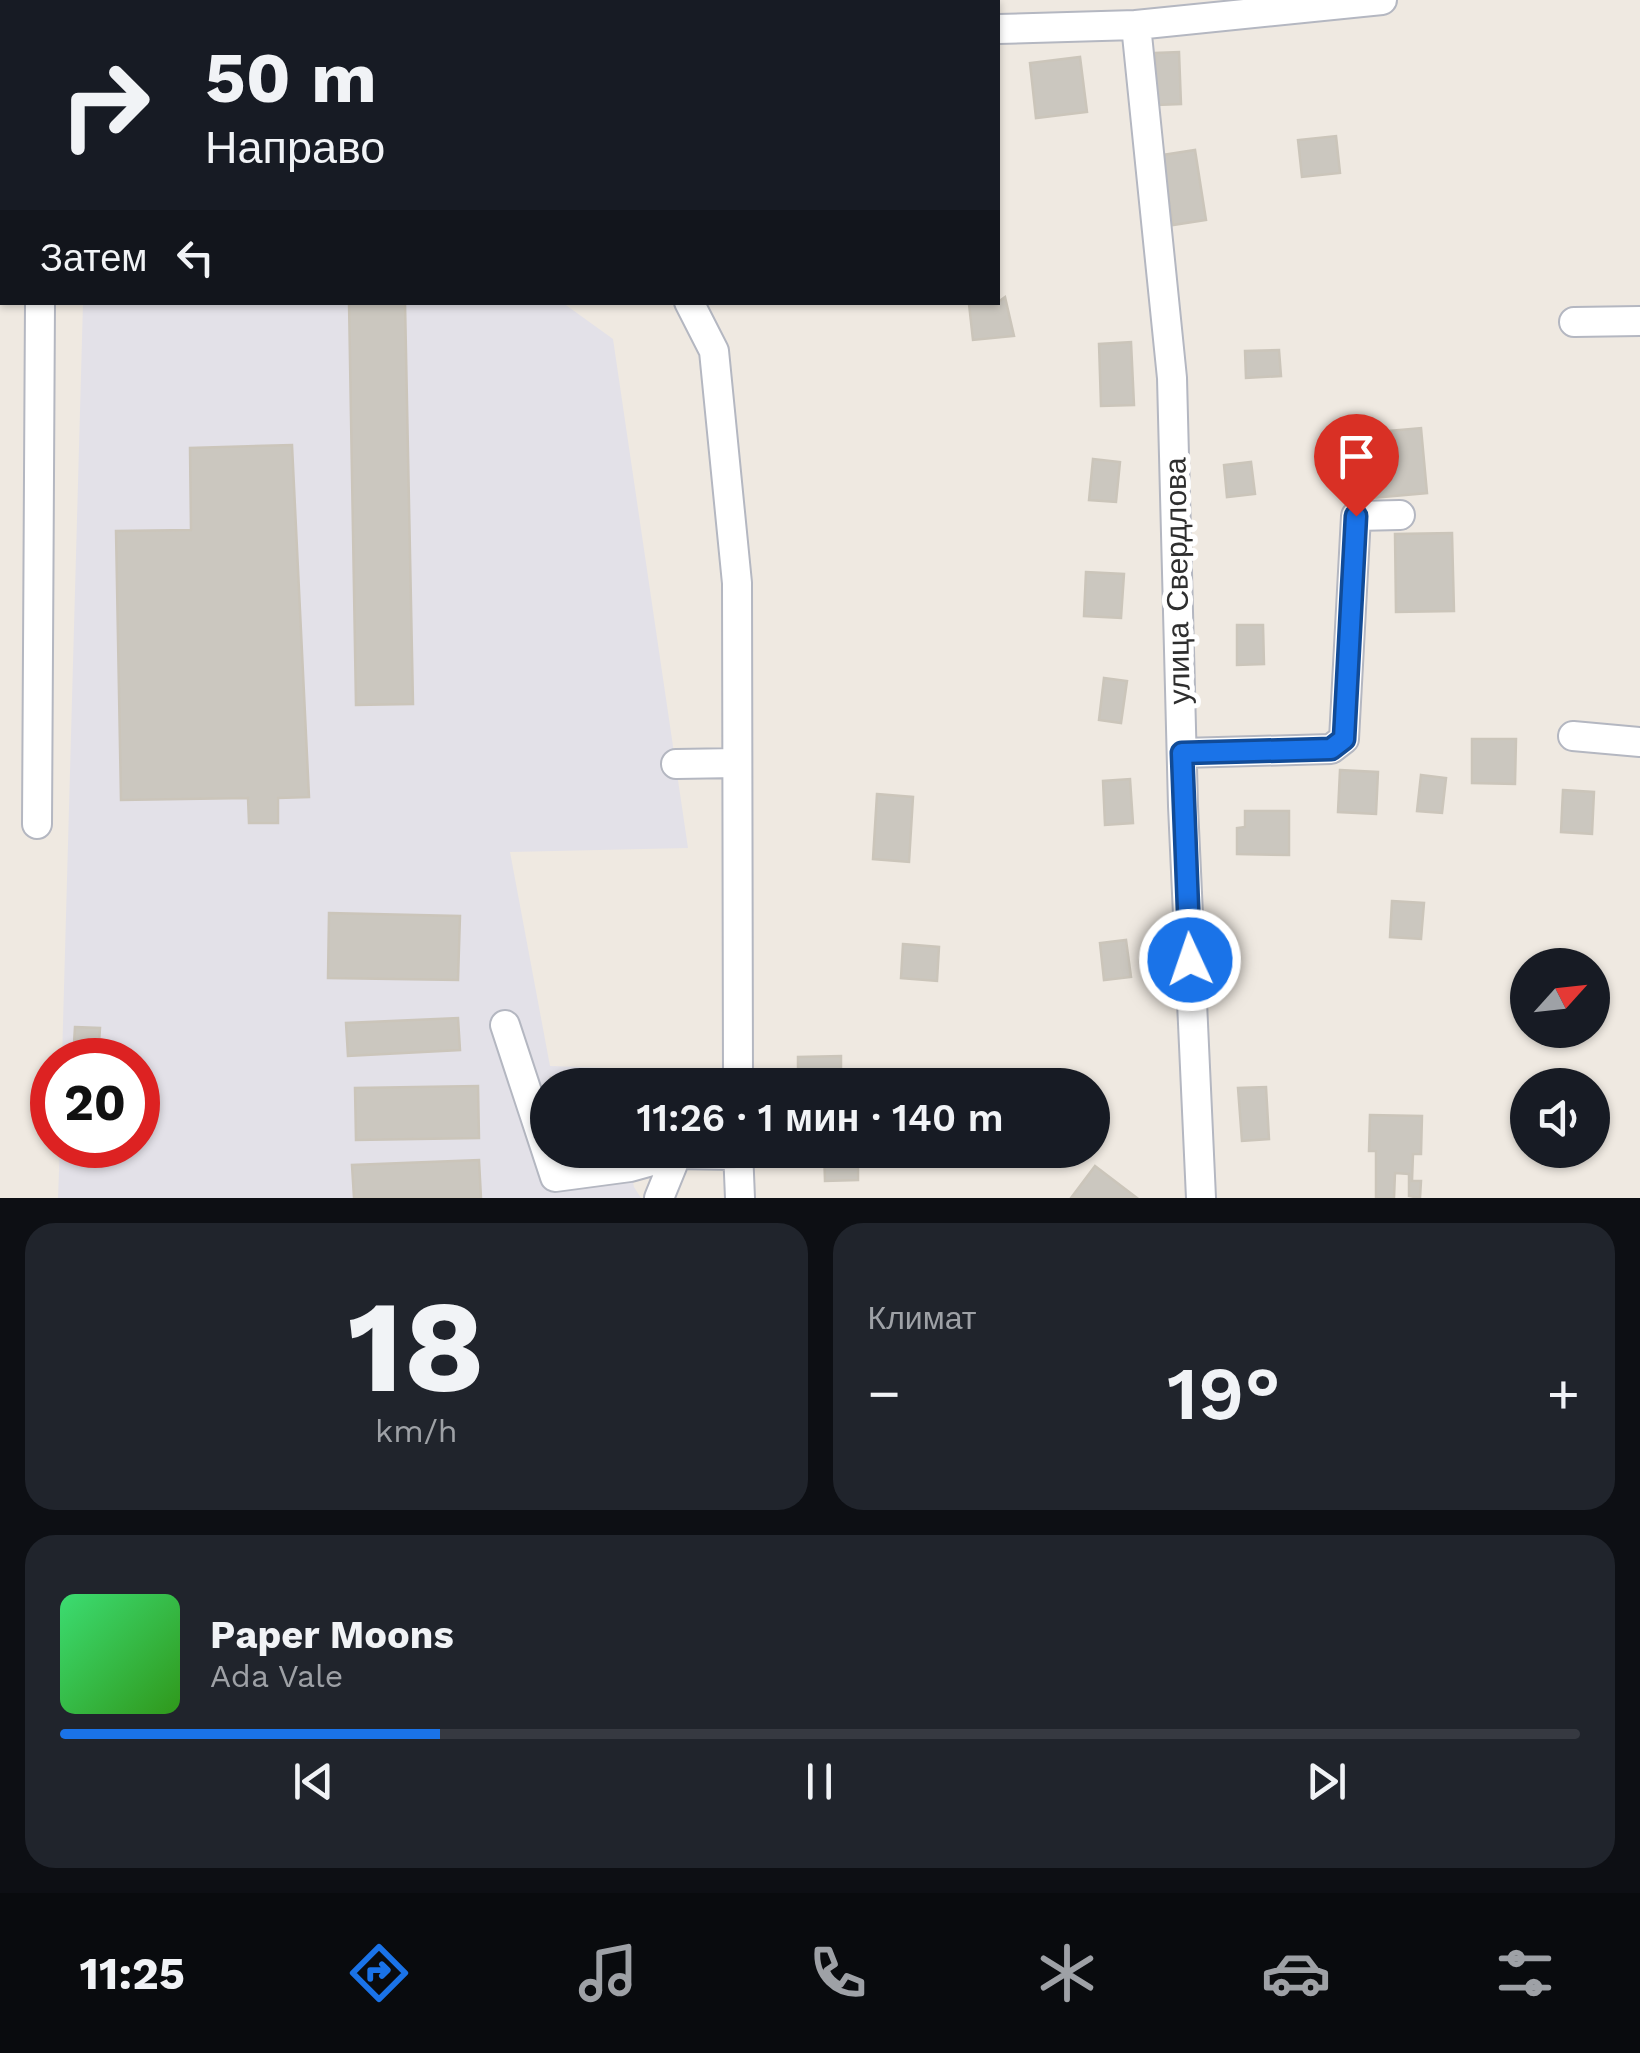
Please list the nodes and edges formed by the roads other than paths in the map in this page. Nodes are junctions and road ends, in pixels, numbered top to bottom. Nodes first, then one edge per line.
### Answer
1 (1382, 0) edge
2 (1136, 24) junction
3 (1000, 29) edge
4 (40, 305) edge
5 (691, 305) edge
6 (1574, 322) dead end
7 (1640, 322) edge
8 (1400, 515) dead end
9 (1573, 736) dead end
10 (1640, 742) edge
11 (1182, 753) junction
12 (737, 762) junction
13 (676, 764) dead end
14 (37, 824) dead end
15 (506, 1025) dead end
16 (738, 1068) edge
17 (530, 1100) edge
18 (552, 1168) edge
19 (623, 1168) edge
20 (671, 1168) edge
21 (739, 1168) edge
22 (659, 1198) edge
23 (740, 1198) edge
24 (1201, 1198) edge

1 - 2 street
2 - 3 street
2 - 11 street, улица Свердлова
4 - 14 street
5 - 12 street
6 - 7 street
8 - 11 street
9 - 10 street
11 - 24 street, улица Свердлова
12 - 13 street
12 - 16 street
15 - 17 street
18 - 19 street
20 - 22 street
21 - 23 street

